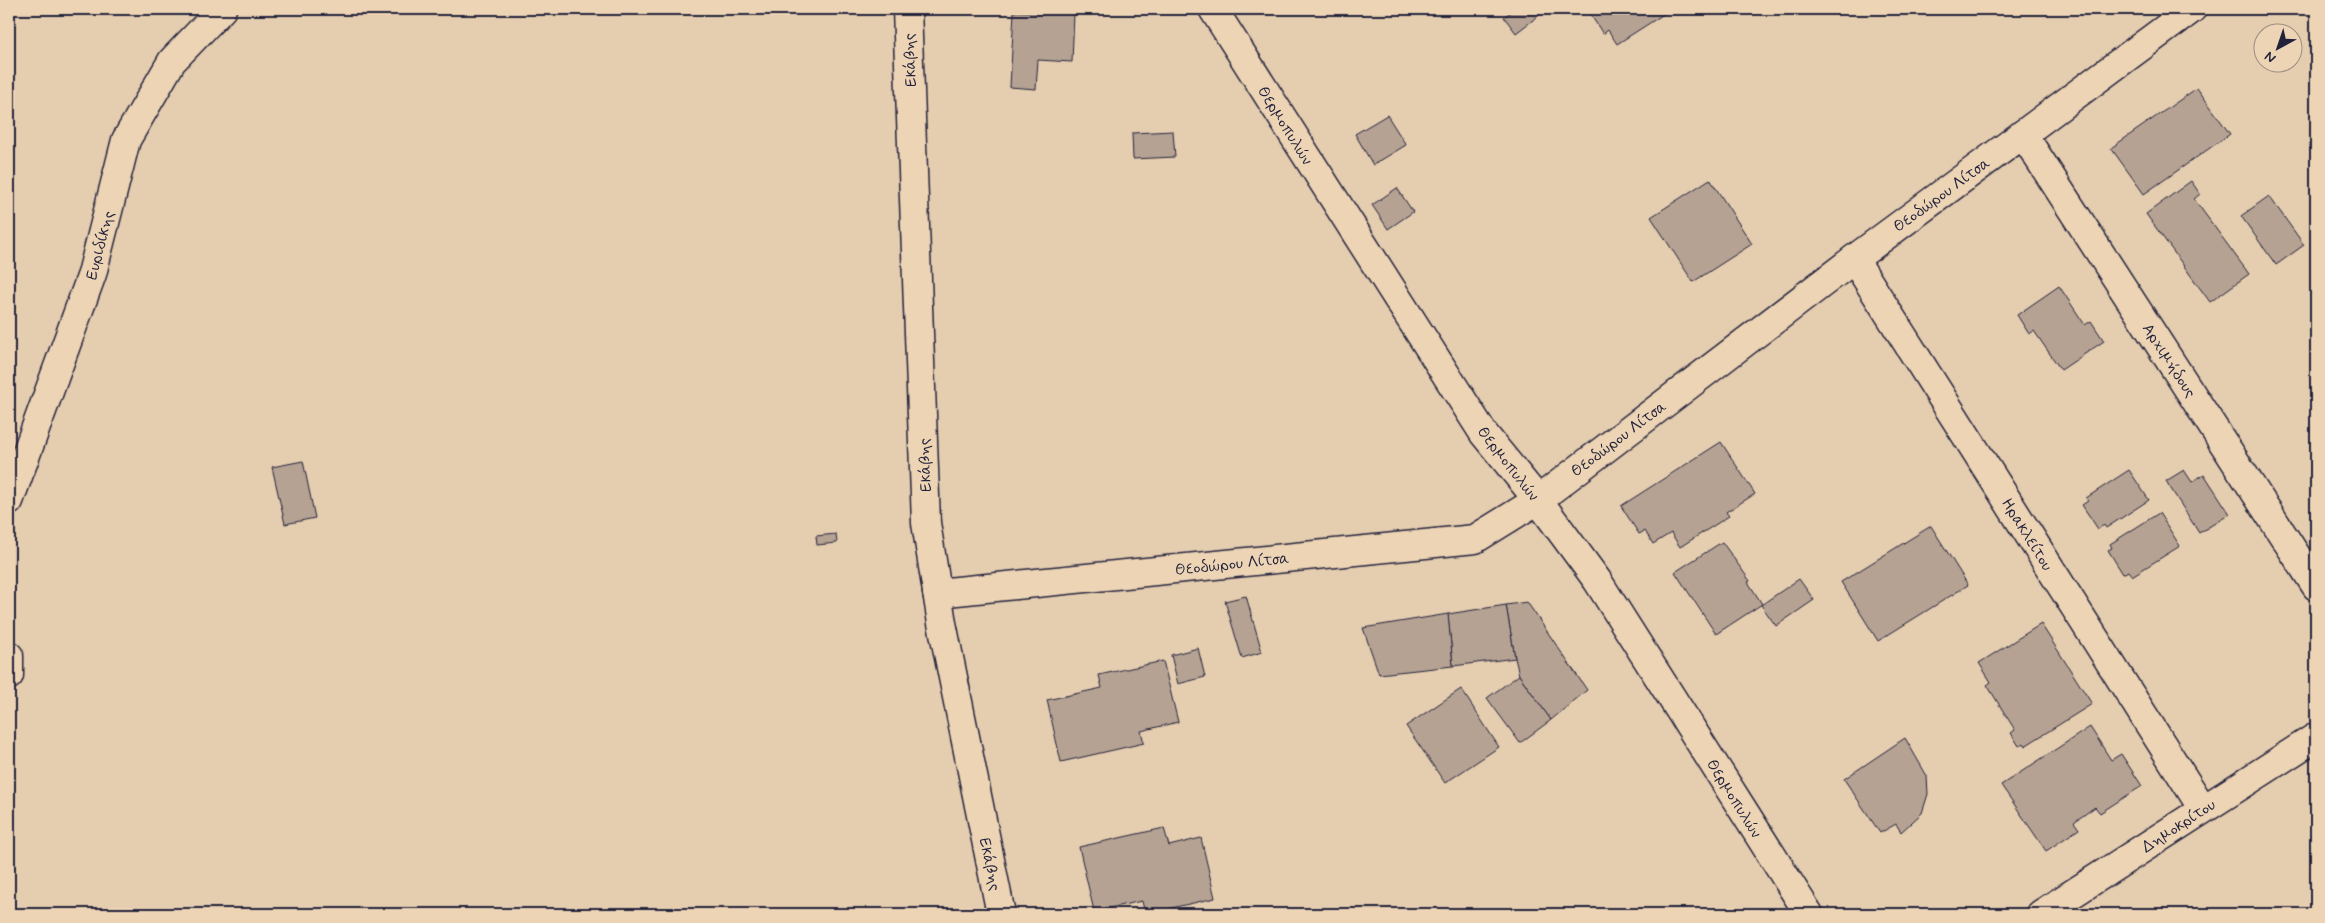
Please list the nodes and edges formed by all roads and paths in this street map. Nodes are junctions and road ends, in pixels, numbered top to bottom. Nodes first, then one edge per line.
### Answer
1 (222, 9) edge
2 (908, 9) edge
3 (1212, 9) edge
4 (2192, 9) edge
5 (2023, 134) junction
6 (1854, 259) junction
7 (1538, 500) junction
8 (9, 501) edge
9 (2316, 586) edge
10 (937, 593) junction
11 (9, 656) edge
12 (9, 675) edge
13 (2316, 737) edge
14 (2203, 809) junction
15 (1002, 914) edge
16 (1809, 914) edge
17 (2041, 914) edge

1 - 8 street, Ευριδίκης
2 - 10 street, Εκάβης
3 - 7 street, Θερμοπυλών
4 - 5 street, Θεοδώρου Λίτσα
5 - 6 street, Θεοδώρου Λίτσα
5 - 9 street, Αρχιμήδους
6 - 7 street, Θεοδώρου Λίτσα
6 - 14 street, Ηρακλείτου
7 - 10 street, Θεοδώρου Λίτσα
7 - 16 street, Θερμοπυλών
10 - 15 street, Εκάβης
11 - 12 street
13 - 14 street, Δημοκρίτου
14 - 17 street, Δημοκρίτου

